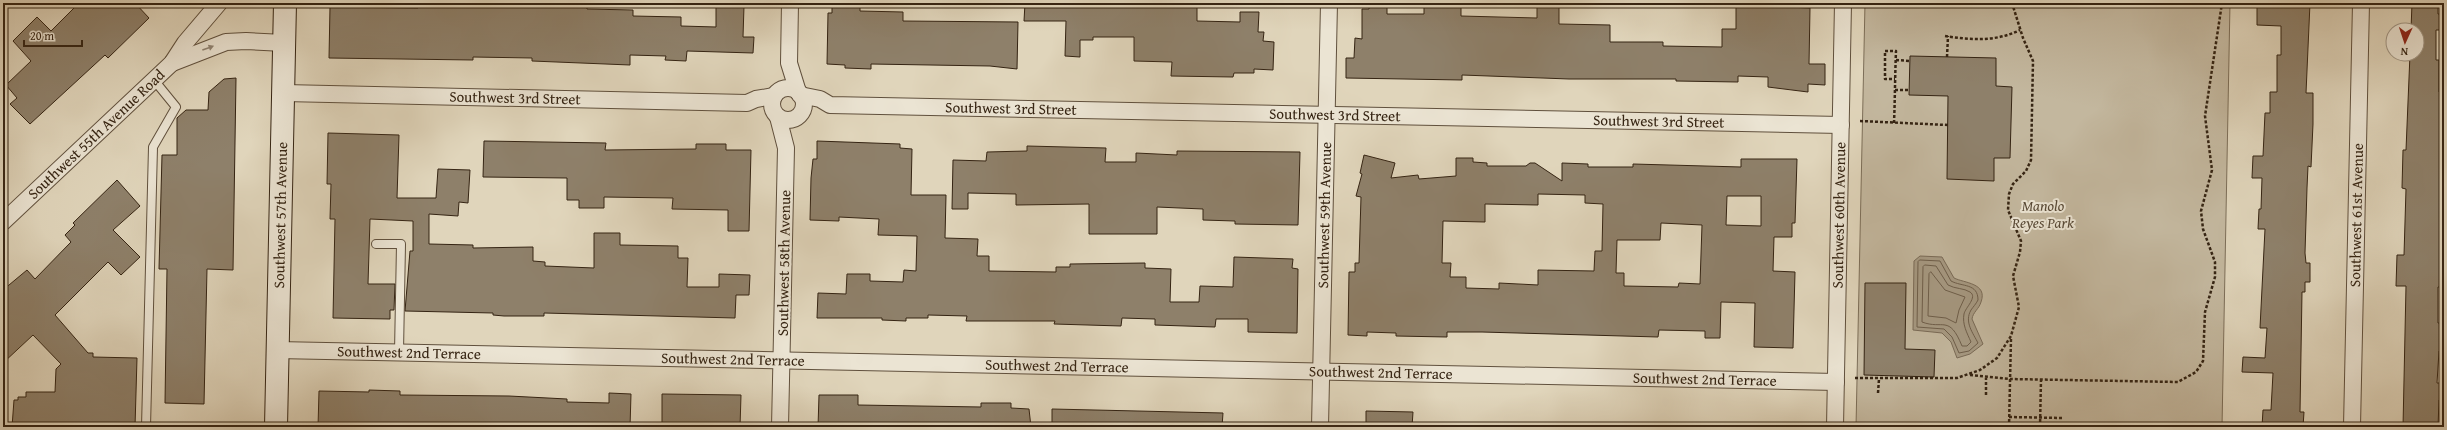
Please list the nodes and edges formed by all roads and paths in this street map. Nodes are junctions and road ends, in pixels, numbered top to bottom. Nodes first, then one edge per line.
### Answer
1 (219, 3) edge
2 (285, 3) edge
3 (790, 3) edge
4 (1329, 3) edge
5 (1843, 3) edge
6 (2012, 3) edge
7 (2222, 3) edge
8 (2361, 3) edge
9 (2020, 30) junction
10 (284, 43) junction
11 (1947, 57) dead end
12 (1896, 60) junction
13 (1910, 61) dead end
14 (172, 63) junction
15 (789, 63) junction
16 (1895, 79) junction
17 (154, 80) junction
18 (1895, 90) junction
19 (1909, 90) dead end
20 (284, 93) junction
21 (799, 93) junction
22 (776, 94) junction
23 (746, 103) junction
24 (830, 105) junction
25 (776, 114) junction
26 (1327, 114) junction
27 (799, 115) junction
28 (1860, 121) dead end
29 (1894, 123) junction
30 (1841, 125) junction
31 (1948, 125) dead end
32 (786, 148) junction
33 (3, 222) edge
34 (376, 244) dead end
35 (2011, 336) junction
36 (277, 350) junction
37 (399, 352) junction
38 (782, 360) junction
39 (1321, 371) junction
40 (1970, 374) junction
41 (1855, 378) dead end
42 (1986, 378) junction
43 (1879, 379) junction
44 (2010, 379) junction
45 (2041, 379) junction
46 (1836, 382) junction
47 (1878, 393) dead end
48 (1986, 395) dead end
49 (2009, 418) junction
50 (2040, 418) junction
51 (2063, 418) dead end
52 (146, 427) edge
53 (276, 427) edge
54 (780, 427) edge
55 (1320, 427) edge
56 (1835, 427) edge
57 (2009, 427) edge
58 (2040, 427) edge
59 (2352, 427) edge

1 - 14 street, Southwest 55th Avenue Road
2 - 10 main road, Southwest 57th Avenue
3 - 15 street
4 - 26 street, Southwest 59th Avenue
5 - 30 street, Southwest 60th Avenue
6 - 9 path
7 - 45 path
8 - 59 street, Southwest 61st Avenue
9 - 11 path
9 - 35 path
14 -> 10 street, Southwest 55th Avenue Road
10 - 20 main road, Southwest 57th Avenue
12 - 13 path
12 - 16 path
12 - 16 path
14 - 17 street, Southwest 55th Avenue Road
15 - 21 street
15 - 22 street
16 - 18 path
17 - 33 street, Southwest 55th Avenue Road
17 - 52 lane
18 - 19 path
18 - 29 path
20 - 23 street, Southwest 3rd Street
20 - 36 main road, Southwest 57th Avenue
21 - 22 street, Southwest 3rd Street
21 - 24 street, Southwest 3rd Street
21 - 27 street
22 - 23 street, Southwest 3rd Street
22 - 25 street
23 - 25 street, Southwest 3rd Street
24 - 26 street, Southwest 3rd Street
24 - 27 street, Southwest 3rd Street
25 - 27 street, Southwest 3rd Street
25 - 32 street, Southwest 58th Avenue
26 - 30 street, Southwest 3rd Street
26 - 39 street, Southwest 59th Avenue
27 - 32 street, Southwest 58th Avenue
28 - 29 path
29 - 31 path
30 - 46 street, Southwest 60th Avenue
32 - 38 street, Southwest 58th Avenue
34 - 37 lane
35 - 40 path
35 - 44 path
36 - 37 street, Southwest 2nd Terrace
36 - 53 main road, Southwest 57th Avenue
37 - 38 street, Southwest 2nd Terrace
38 - 39 street, Southwest 2nd Terrace
38 - 54 street, Southwest 58th Avenue
39 - 46 street, Southwest 2nd Terrace
39 - 55 street, Southwest 59th Avenue
40 - 42 path
40 - 43 path
41 - 43 path
42 - 44 path
42 - 48 path
43 - 47 path
44 - 45 path
44 - 49 path
45 - 50 path
46 - 56 street, Southwest 60th Avenue
49 - 50 path
49 - 57 path
50 - 51 path
50 - 58 path

